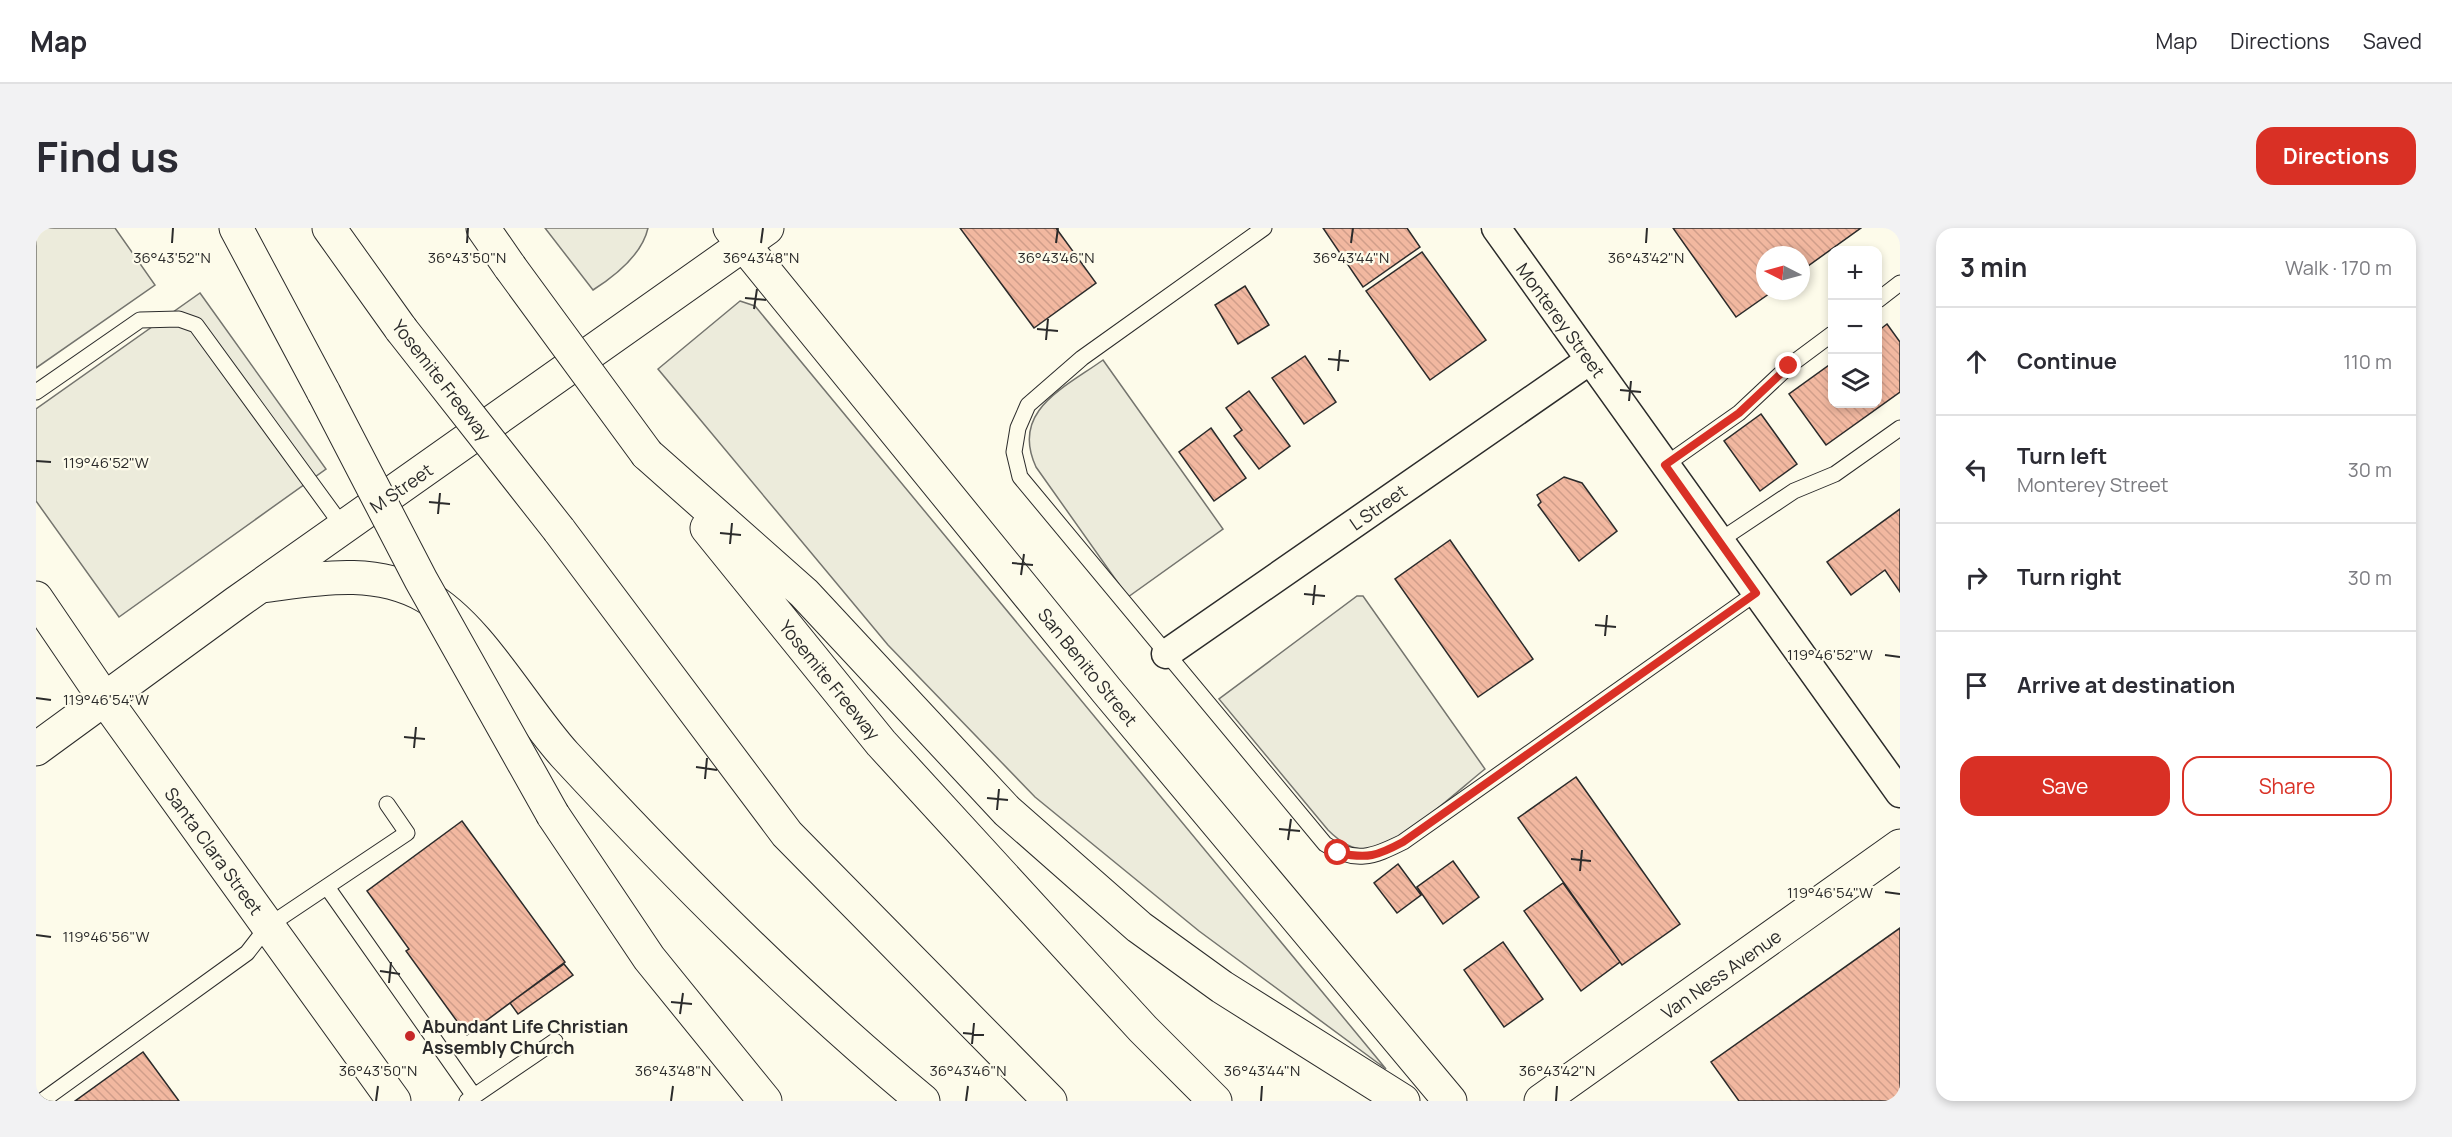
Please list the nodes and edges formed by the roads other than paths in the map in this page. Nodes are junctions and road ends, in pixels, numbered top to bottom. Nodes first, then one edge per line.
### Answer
1 (236, 228) edge
2 (329, 228) edge
3 (483, 228) edge
4 (1264, 228) edge
5 (1496, 228) edge
6 (747, 233) edge
7 (1900, 283) edge
8 (1882, 297) edge
9 (1828, 338) edge
10 (1590, 360) junction
11 (36, 392) edge
12 (1900, 428) edge
13 (647, 454) junction
14 (1665, 465) junction
15 (344, 528) junction
16 (1719, 541) junction
17 (261, 586) junction
18 (1756, 593) junction
19 (36, 598) edge
20 (1166, 654) junction
21 (104, 698) junction
22 (36, 749) edge
23 (1900, 793) edge
24 (387, 804) dead end
25 (1900, 846) edge
26 (327, 887) junction
27 (268, 926) junction
28 (555, 1041) dead end
29 (471, 1098) edge
30 (42, 1101) edge
31 (394, 1101) edge
32 (765, 1101) edge
33 (923, 1101) edge
34 (1050, 1101) edge
35 (1215, 1101) edge
36 (1403, 1101) edge
37 (1450, 1101) edge
38 (1541, 1101) edge

1 - 32 main road, bridge
2 - 34 main road, Yosemite Freeway, bridge
3 - 13 main road, Yosemite Freeway, bridge
4 - 20 lane
5 - 10 street, Monterey Street
6 - 15 main road, M Street
6 - 37 main road, San Benito Street
7 - 8 lane
9 - 14 lane
10 - 14 street, Monterey Street
10 - 20 street, L Street
11 - 15 lane
12 - 16 lane
13 - 35 main road, Yosemite Freeway
13 - 36 main road
14 - 16 street, Monterey Street
15 - 17 main road, M Street
16 - 18 street, Monterey Street
17 - 21 main road, M Street
17 - 33 main road
18 - 20 lane
18 - 23 street, Monterey Street
19 - 21 main road, Santa Clara Street
21 - 22 main road, M Street
21 - 27 main road, Santa Clara Street
24 - 26 lane
25 - 38 main road, Van Ness Avenue
26 - 27 lane
26 - 29 lane
27 - 30 lane
27 - 31 main road, Santa Clara Street
28 - 29 lane

